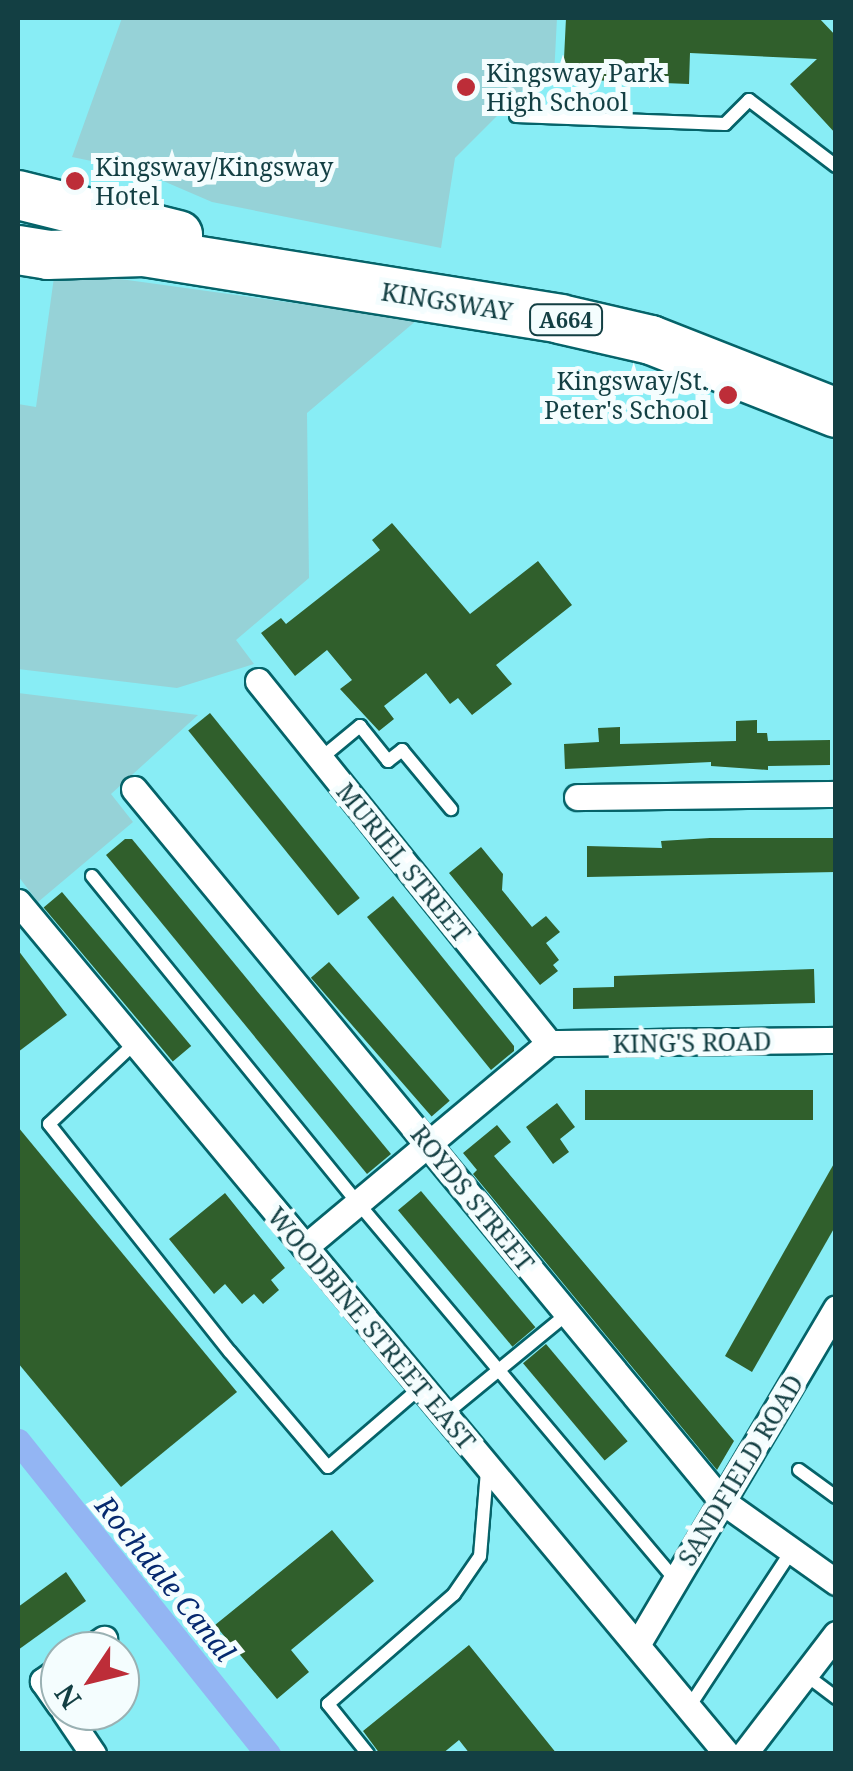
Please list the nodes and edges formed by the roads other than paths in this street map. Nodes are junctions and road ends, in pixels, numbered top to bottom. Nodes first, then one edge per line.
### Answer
1 (516, 116) dead end
2 (836, 166) edge
3 (18, 195) edge
4 (18, 229) edge
5 (18, 250) edge
6 (144, 252) junction
7 (284, 276) junction
8 (836, 413) edge
9 (258, 682) dead end
10 (320, 759) junction
11 (134, 789) dead end
12 (836, 794) edge
13 (577, 797) dead end
14 (451, 809) dead end
15 (92, 876) dead end
16 (18, 902) edge
17 (836, 1040) edge
18 (135, 1042) junction
19 (550, 1043) junction
20 (428, 1144) junction
21 (358, 1203) junction
22 (306, 1246) junction
23 (836, 1309) edge
24 (568, 1313) junction
25 (500, 1371) junction
26 (421, 1387) junction
27 (444, 1415) junction
28 (488, 1467) junction
29 (799, 1470) dead end
30 (836, 1496) edge
31 (722, 1502) junction
32 (792, 1550) junction
33 (676, 1580) junction
34 (836, 1582) edge
35 (836, 1634) edge
36 (638, 1646) junction
37 (806, 1676) junction
38 (836, 1698) edge
39 (689, 1707) junction
40 (78, 1731) edge
41 (750, 1746) edge
42 (94, 1754) edge
43 (368, 1754) edge
44 (727, 1754) edge

1 - 2 lane
3 - 7 highway, KINGSWAY / A664
4 - 6 highway, A664
5 - 6 highway, KINGSWAY / A664
6 - 7 highway, KINGSWAY / A664
7 - 8 highway, KINGSWAY / A664
9 - 10 street, MURIEL STREET
10 - 14 lane
10 - 19 street, MURIEL STREET
11 - 20 street, ROYDS STREET
12 - 13 street
15 - 21 lane
16 - 18 street, WOODBINE STREET EAST
17 - 19 street, KING'S ROAD
18 - 22 street, WOODBINE STREET EAST
18 - 26 lane
19 - 20 street
20 - 21 street
20 - 24 street, ROYDS STREET
21 - 22 street
21 - 25 lane
22 - 26 street, WOODBINE STREET EAST
23 - 31 street, SANDFIELD ROAD
24 - 25 lane
24 - 31 street, ROYDS STREET
25 - 27 lane
25 - 33 lane
26 - 27 street, WOODBINE STREET EAST
27 - 28 street, WOODBINE STREET EAST
28 - 36 street, WOODBINE STREET EAST
28 - 43 lane
29 - 30 lane
31 - 32 street, ROYDS STREET
31 - 33 street, SANDFIELD ROAD
32 - 34 street, ROYDS STREET
32 - 39 lane
33 - 36 street, SANDFIELD ROAD
35 - 37 street
36 - 39 street, WOODBINE STREET EAST
37 - 38 lane
37 - 41 street
39 - 44 street, WOODBINE STREET EAST
40 - 42 street

